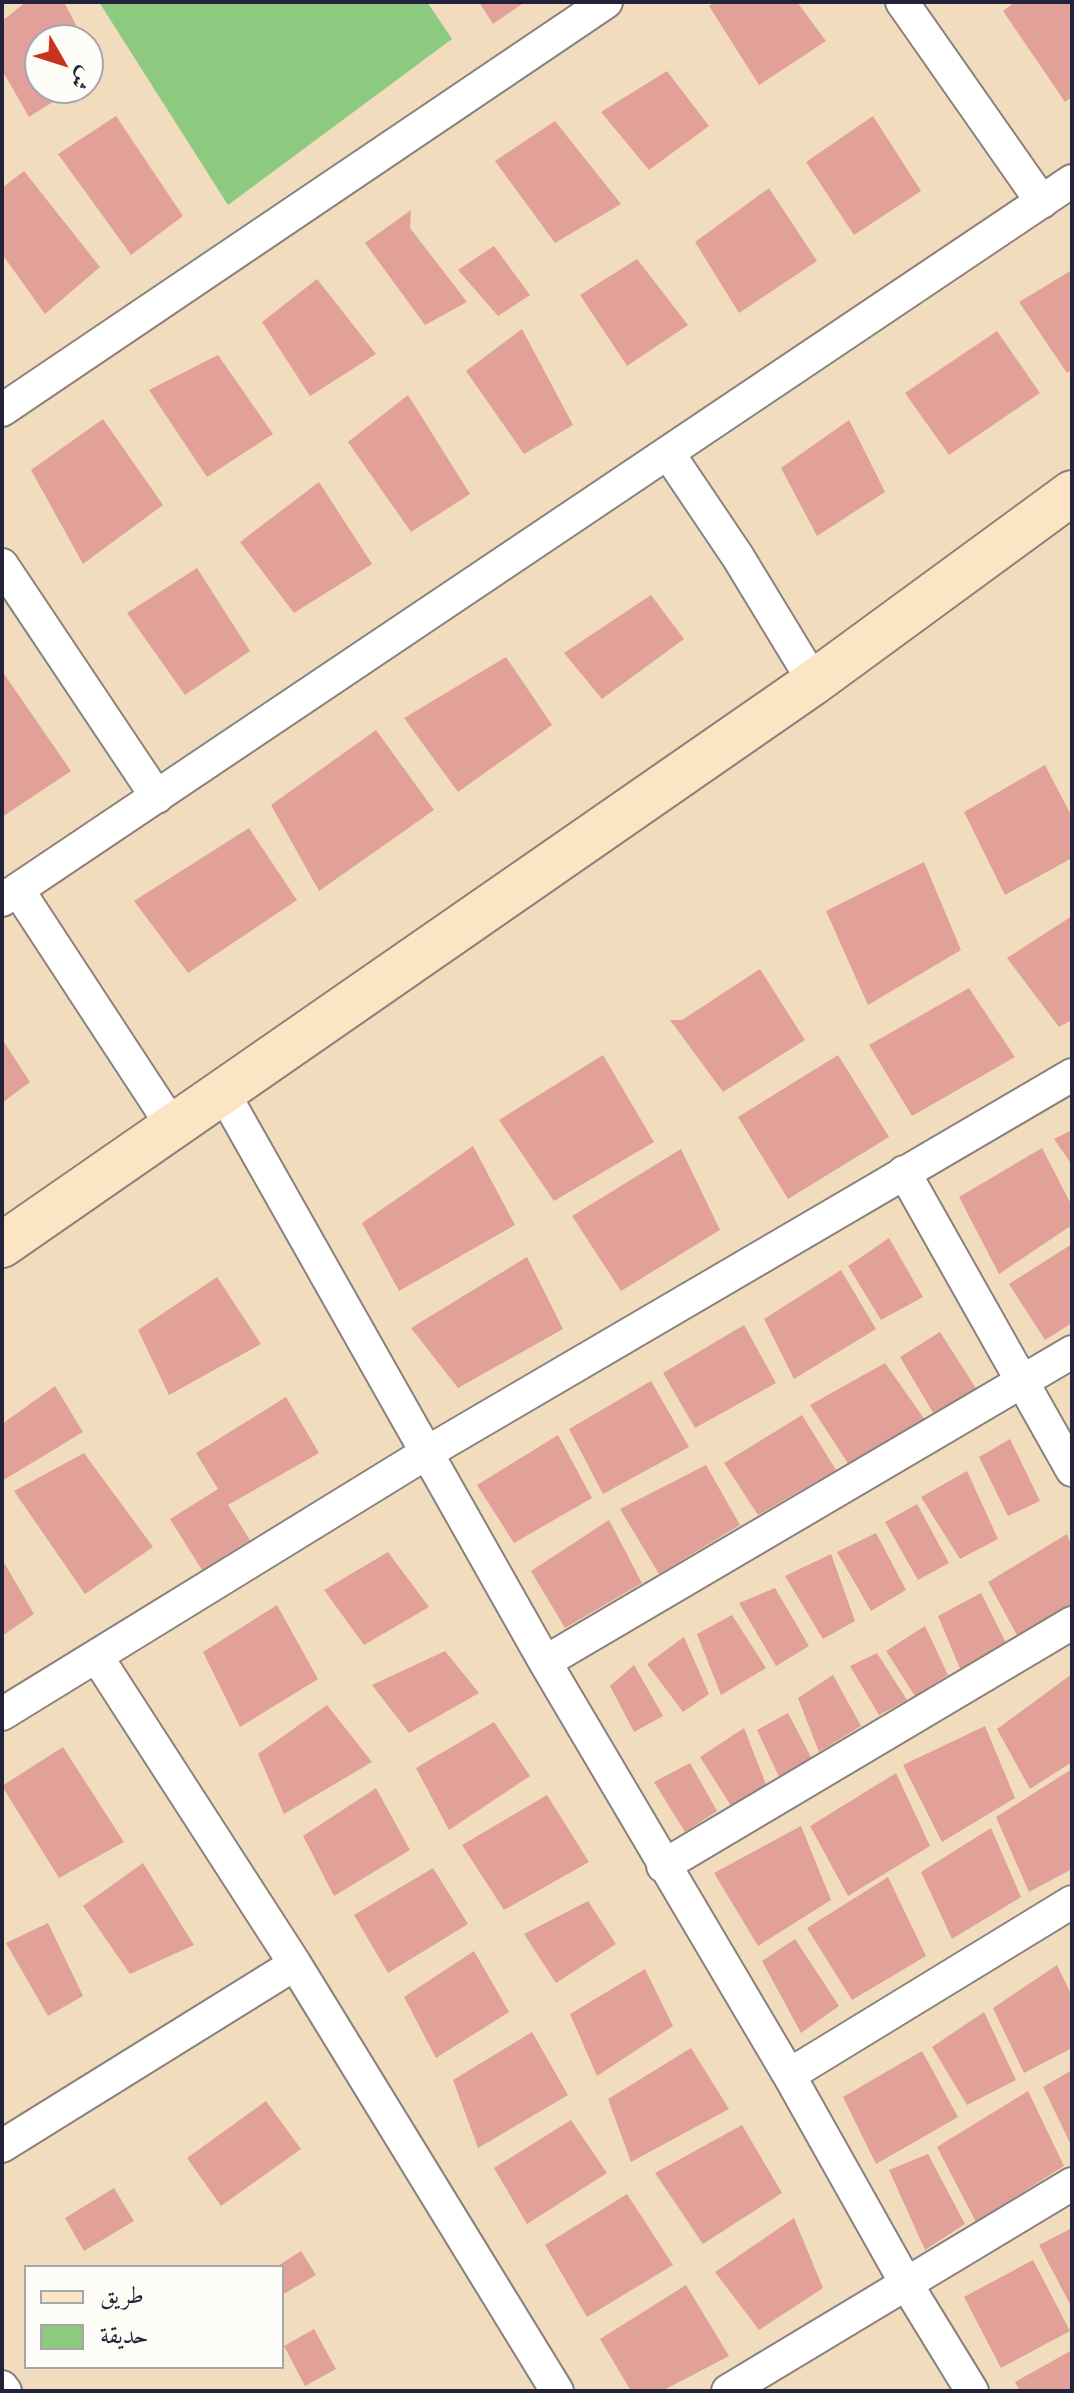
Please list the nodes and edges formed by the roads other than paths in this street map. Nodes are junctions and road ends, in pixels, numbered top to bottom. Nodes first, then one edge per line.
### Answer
1 (606, 2) edge
2 (902, 2) edge
3 (1072, 181) edge
4 (1042, 202) junction
5 (2, 410) edge
6 (668, 453) junction
7 (1072, 493) edge
8 (2, 565) edge
9 (814, 682) junction
10 (157, 797) junction
11 (10, 895) edge
12 (1072, 1075) edge
13 (224, 1094) junction
14 (173, 1127) junction
15 (904, 1172) junction
16 (2, 1245) edge
17 (1072, 1352) edge
18 (1024, 1380) junction
19 (428, 1452) junction
20 (1072, 1470) edge
21 (1072, 1623) edge
22 (97, 1657) junction
23 (545, 1662) junction
24 (2, 1714) edge
25 (663, 1866) junction
26 (1072, 1902) edge
27 (295, 1964) junction
28 (789, 2075) junction
29 (2, 2146) edge
30 (1072, 2184) edge
31 (907, 2285) junction
32 (557, 2391) edge
33 (728, 2391) edge
34 (972, 2391) edge

1 - 5 street
2 - 4 street
3 - 4 street
4 - 6 street
6 - 9 street
6 - 10 street
7 - 9 street
8 - 10 street
9 - 13 street
10 - 11 street
11 - 14 street
12 - 15 street
13 - 14 street
13 - 19 street
14 - 16 street
15 - 18 street
15 - 19 street
17 - 18 street
18 - 20 street
18 - 23 street
19 - 22 street
19 - 23 street
21 - 25 street
22 - 24 street
22 - 27 street
23 - 25 street
25 - 28 street
26 - 28 street
27 - 29 street
27 - 32 street
28 - 31 street
30 - 31 street
31 - 33 street
31 - 34 street

